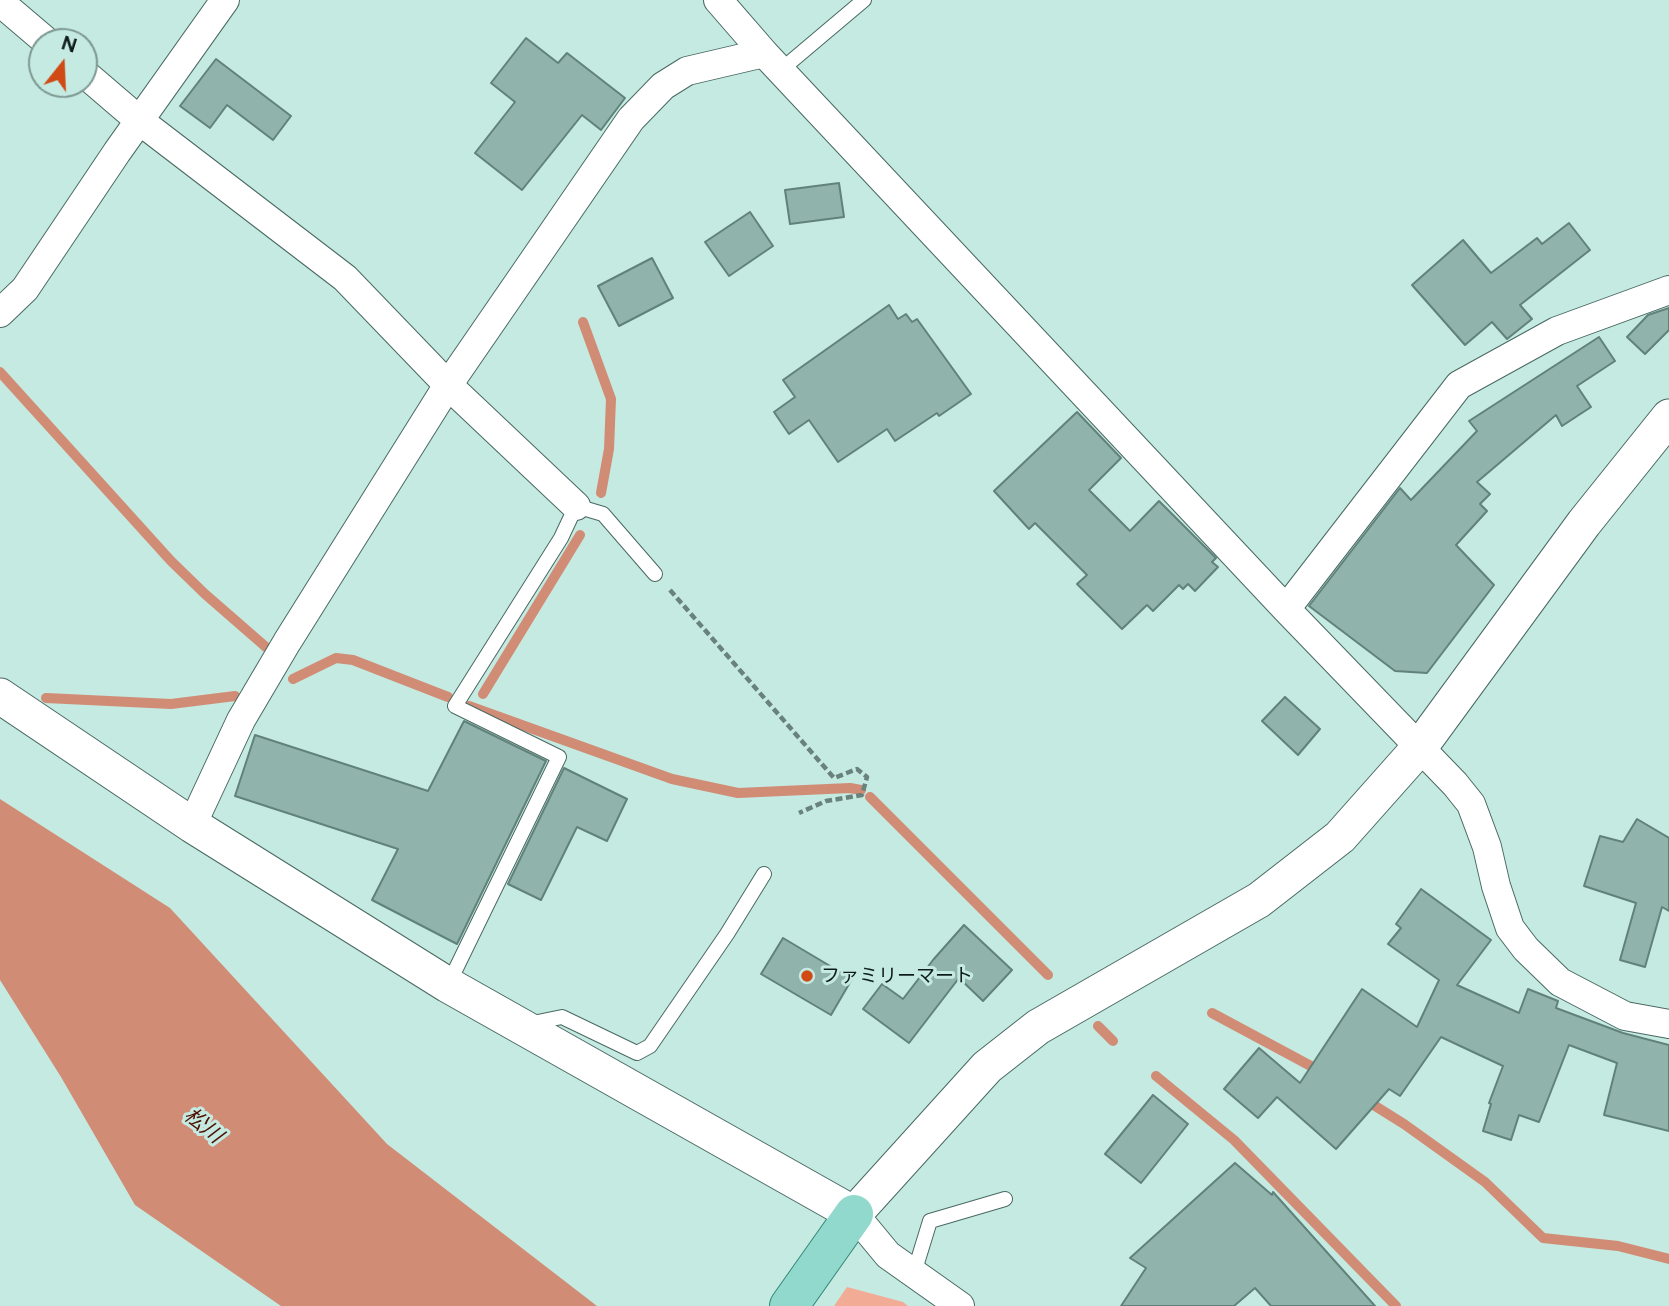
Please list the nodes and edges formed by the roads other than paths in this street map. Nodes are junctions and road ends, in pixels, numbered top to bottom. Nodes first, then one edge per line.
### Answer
1 (225, 0) edge
2 (718, 0) edge
3 (864, 0) edge
4 (0, 2) edge
5 (31, 28) edge
6 (772, 61) junction
7 (98, 85) edge
8 (140, 121) junction
9 (1669, 290) edge
10 (0, 313) edge
11 (448, 385) junction
12 (1669, 417) edge
13 (576, 506) junction
14 (655, 574) road end
15 (1286, 608) junction
16 (0, 695) edge
17 (1420, 747) junction
18 (192, 825) junction
19 (764, 874) dead end
20 (447, 985) junction
21 (1669, 1024) edge
22 (519, 1026) junction
23 (1005, 1199) dead end
24 (854, 1214) junction
25 (914, 1273) junction
26 (794, 1300) edge
27 (960, 1306) edge

1 - 8 street
2 - 6 street
3 - 6 lane
4 - 5 street
6 - 11 street
6 - 15 street
7 - 8 street
8 - 10 street
8 - 11 street
9 - 15 street
11 - 13 street
11 - 18 street
12 - 17 street
13 - 14 lane
13 - 20 lane
15 - 17 street
16 - 18 street
17 - 21 street
17 - 24 street
18 - 20 street
19 - 22 lane
20 - 22 street
22 - 24 street
23 - 25 lane
24 - 25 street
24 - 26 main road
25 - 27 street

